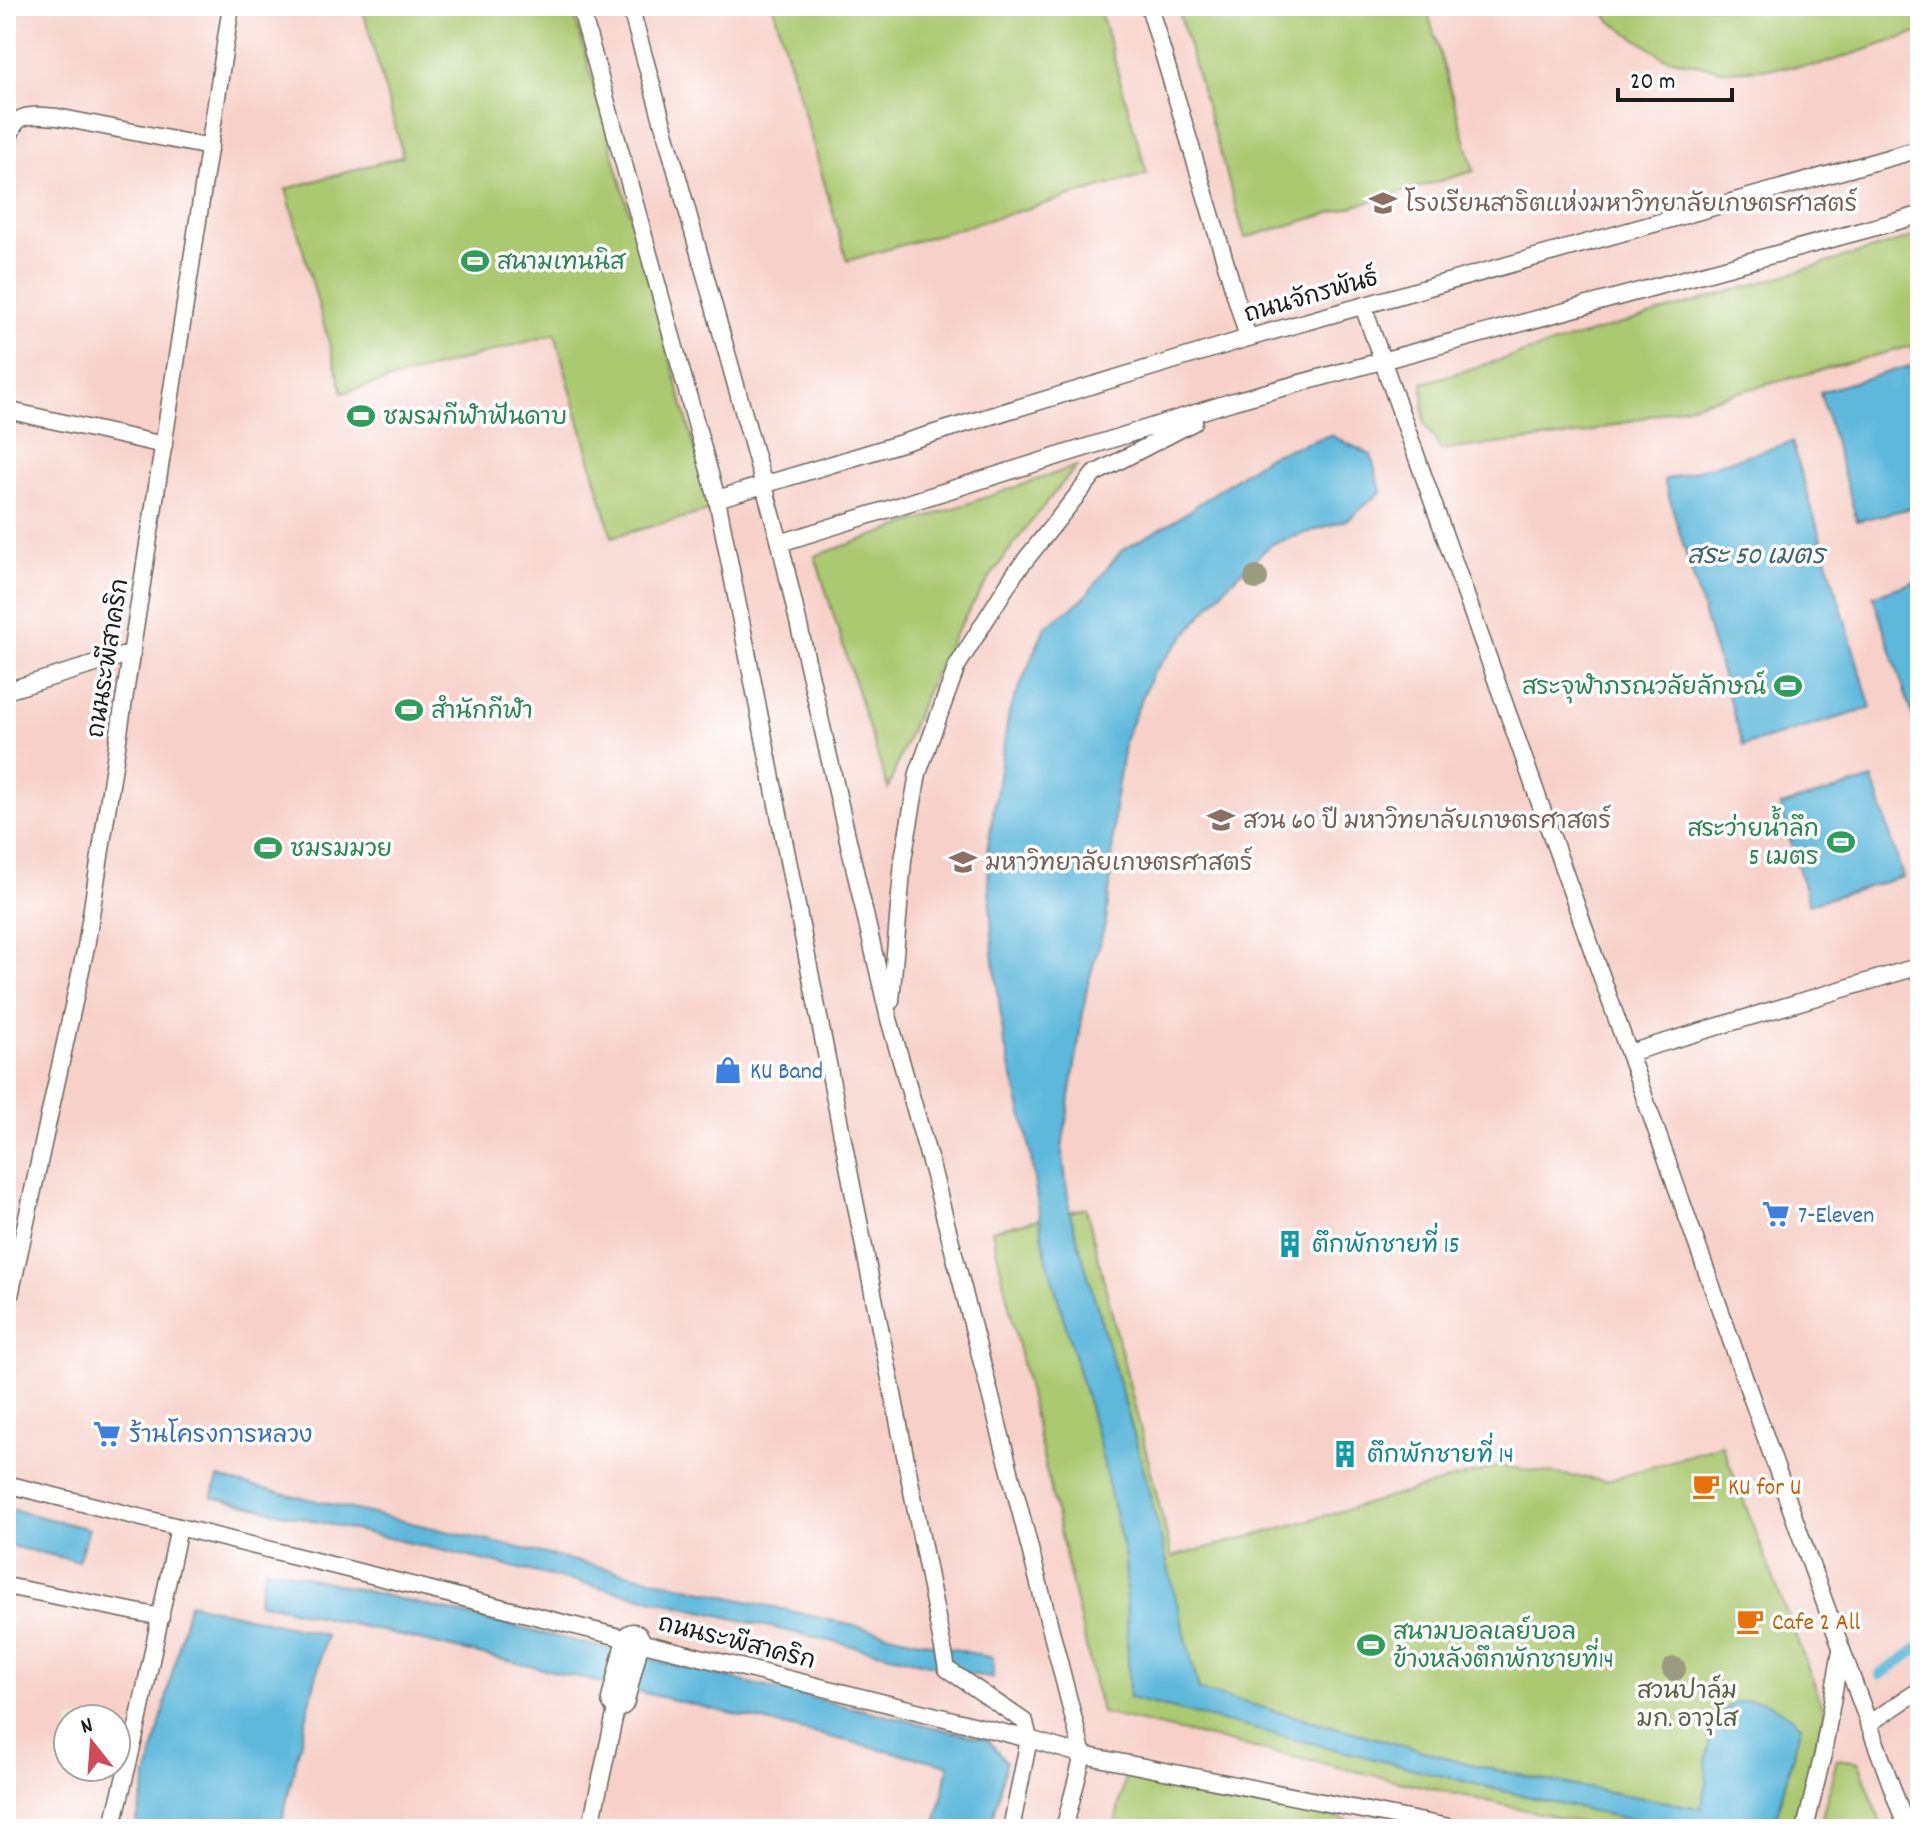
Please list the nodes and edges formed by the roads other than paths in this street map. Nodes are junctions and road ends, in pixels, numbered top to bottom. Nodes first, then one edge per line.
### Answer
1 (231, 6) edge
2 (580, 6) edge
3 (630, 6) edge
4 (1149, 6) edge
5 (210, 147) junction
6 (1920, 149) edge
7 (6, 152) edge
8 (1920, 215) edge
9 (1363, 306) junction
10 (1248, 338) junction
11 (1382, 362) junction
12 (1234, 401) junction
13 (6, 410) edge
14 (164, 445) junction
15 (764, 484) junction
16 (717, 499) junction
17 (780, 543) junction
18 (132, 653) junction
19 (6, 691) edge
20 (1920, 966) edge
21 (889, 1019) junction
22 (1629, 1053) junction
23 (6, 1314) edge
24 (6, 1484) edge
25 (179, 1527) junction
26 (6, 1586) edge
27 (161, 1617) junction
28 (631, 1646) junction
29 (1841, 1650) junction
30 (1920, 1690) edge
31 (618, 1700) joint
32 (1868, 1724) junction
33 (1029, 1739) junction
34 (1083, 1755) junction
35 (112, 1829) edge
36 (590, 1829) edge
37 (1011, 1829) edge
38 (1064, 1829) edge
39 (1459, 1829) edge
40 (1805, 1829) edge
41 (1907, 1829) edge

1 - 5 lane, ถนนระพีสาคริก
2 - 16 lane
3 - 15 lane
4 - 10 lane
5 - 7 lane
5 - 14 lane, ถนนระพีสาคริก
6 - 9 lane, ถนนจักรพันธ์
8 - 11 lane
9 - 10 lane, ถนนจักรพันธ์
9 - 11 lane
10 - 15 lane, ถนนจักรพันธ์
11 - 12 lane
11 - 22 lane
12 - 17 lane
12 - 21 lane
13 - 14 lane
14 - 18 lane, ถนนระพีสาคริก
15 - 16 lane, ถนนจักรพันธ์
15 - 17 lane
16 - 33 lane
17 - 21 lane
18 - 19 lane
18 - 23 lane, ถนนระพีสาคริก
20 - 22 lane
21 - 34 lane
22 - 29 lane
24 - 25 lane, ถนนระพีสาคริก
25 - 27 lane
25 - 28 lane, ถนนระพีสาคริก
26 - 27 lane
27 - 35 lane
28 - 31 street
28 - 33 lane, ถนนระพีสาคริก
29 - 32 lane
29 - 40 lane
30 - 32 lane
31 - 36 lane
32 - 41 lane
33 - 34 lane, ถนนระพีสาคริก
33 - 37 lane
34 - 38 lane
34 - 39 lane, ถนนระพีสาคริก

